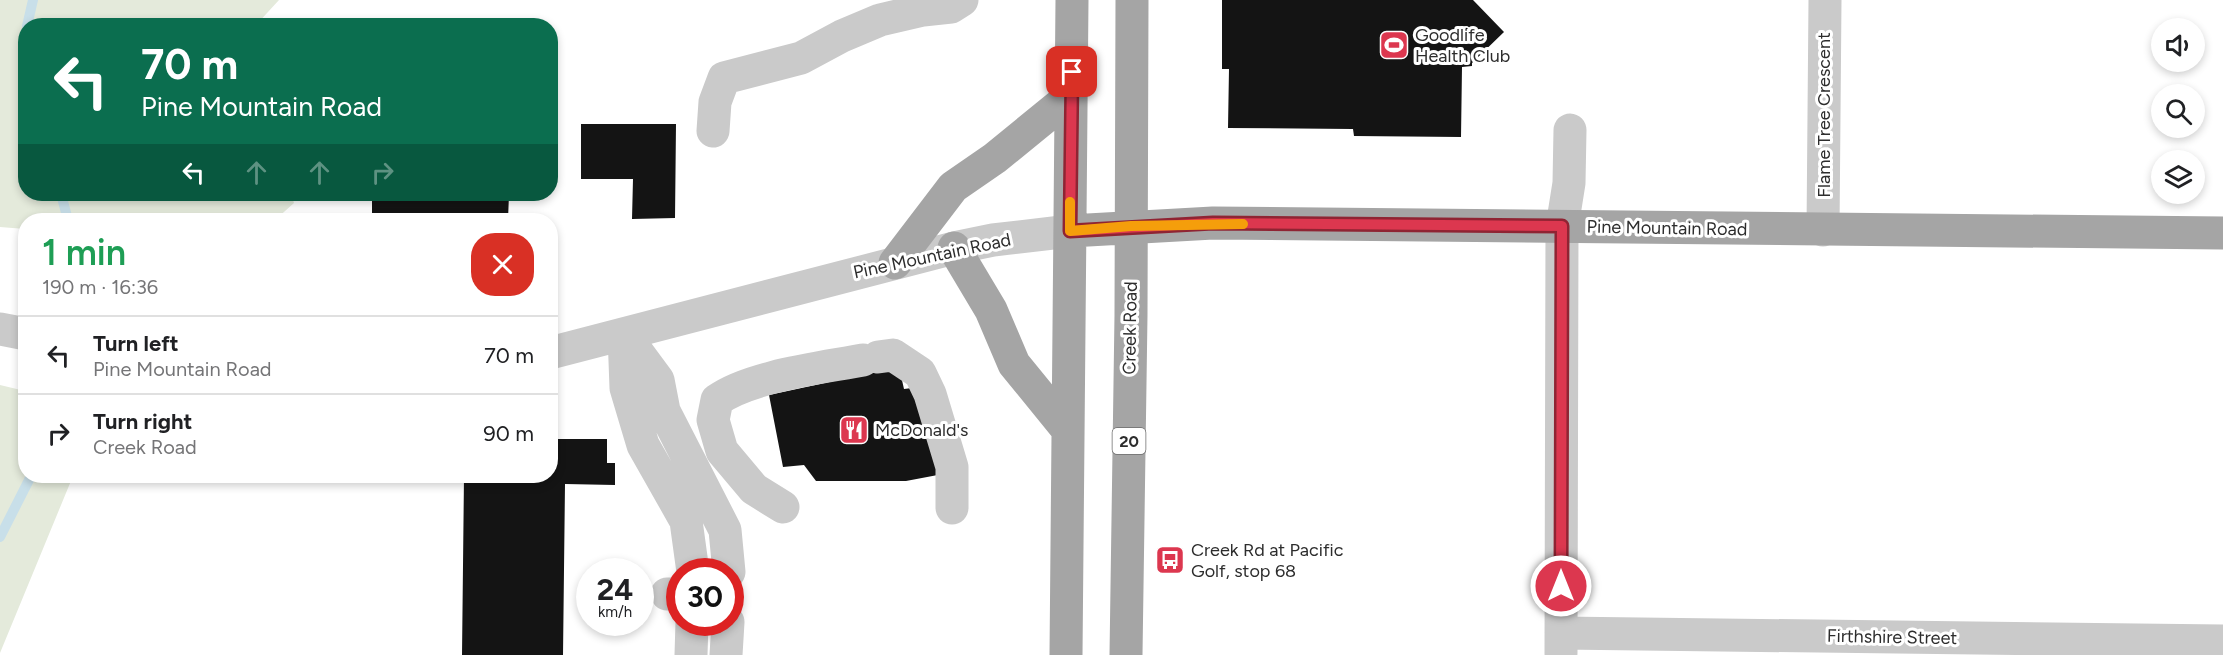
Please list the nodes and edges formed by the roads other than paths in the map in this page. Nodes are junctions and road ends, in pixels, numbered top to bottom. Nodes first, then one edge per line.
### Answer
1 (962, 0) edge
2 (1072, 0) edge
3 (1132, 0) edge
4 (1825, 0) edge
5 (1071, 96) junction
6 (713, 130) dead end
7 (1570, 130) dead end
8 (1131, 226) junction
9 (1562, 226) junction
10 (1823, 230) junction
11 (1070, 231) junction
12 (2223, 232) edge
13 (954, 248) junction
14 (895, 262) junction
15 (0, 329) edge
16 (18, 332) edge
17 (624, 334) junction
18 (558, 351) edge
19 (1067, 429) junction
20 (783, 507) dead end
21 (952, 508) dead end
22 (691, 558) edge
23 (728, 558) edge
24 (692, 636) edge
25 (727, 636) edge
26 (2223, 641) edge
27 (1561, 644) edge
28 (2172, 648) edge
29 (691, 655) edge
30 (726, 655) edge
31 (1066, 655) edge
32 (1126, 655) edge

1 - 6 street
2 - 5 main road
3 - 8 main road, Creek Road / 20
4 - 10 street, Flame Tree Crescent
5 - 11 main road
5 - 14 main road
7 - 9 street
8 - 9 main road, Pine Mountain Road
8 - 11 main road, Pine Mountain Road
8 - 32 main road, Creek Road / 20
9 - 10 main road, Pine Mountain Road
9 - 27 street
10 - 12 main road, Pine Mountain Road
11 - 13 street, Pine Mountain Road
11 - 19 main road
13 - 14 street, Pine Mountain Road
13 - 19 main road
14 - 17 street, Pine Mountain Road
15 - 16 street
17 - 18 street, Pine Mountain Road
17 - 22 street
17 - 23 street
19 - 31 main road
20 - 21 street
24 - 29 street
25 - 30 street
26 - 28 street, Firthshire Street
27 - 28 street, Firthshire Street

